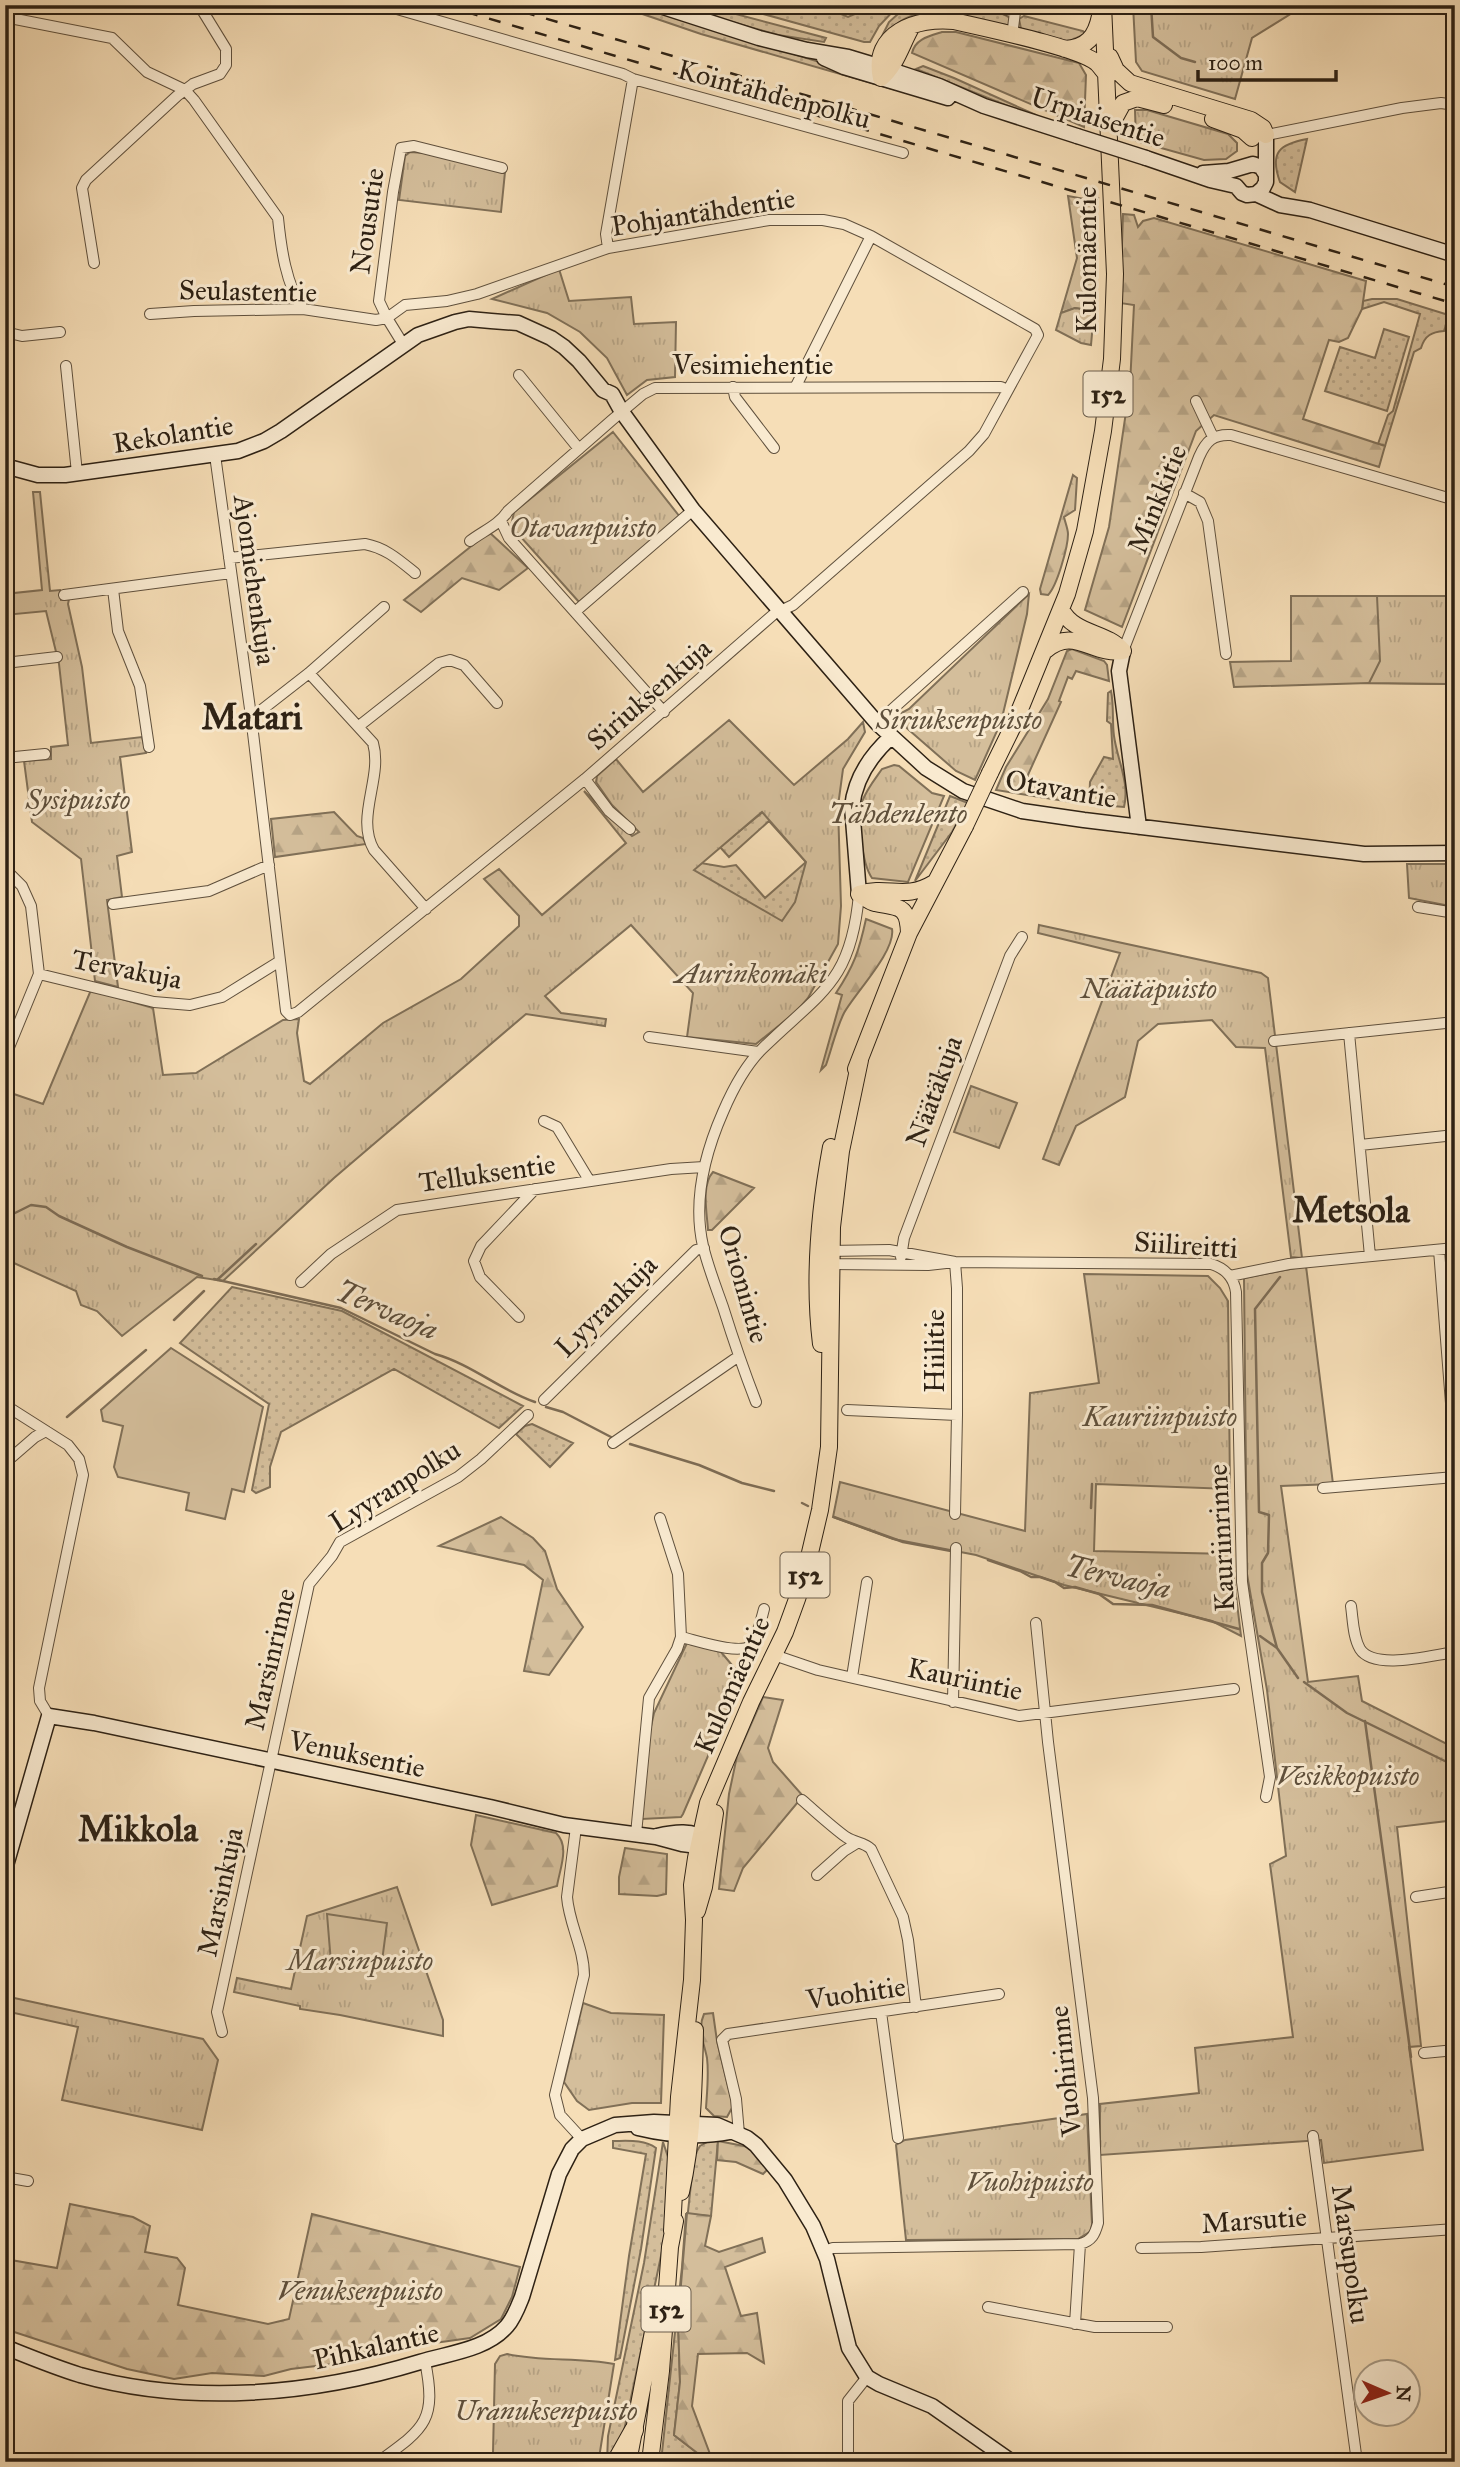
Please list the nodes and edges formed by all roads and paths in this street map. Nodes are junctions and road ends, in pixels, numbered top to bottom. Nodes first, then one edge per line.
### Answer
1 (199, 5) edge
2 (383, 5) edge
3 (657, 5) edge
4 (986, 5) edge
5 (1102, 5) edge
6 (5, 17) edge
7 (1012, 36) junction
8 (1107, 47) junction
9 (1063, 49) junction
10 (884, 71) junction
11 (1108, 76) junction
12 (633, 79) junction
13 (185, 90) junction
14 (1455, 105) edge
15 (1110, 127) junction
16 (1259, 136) junction
17 (903, 153) dead end
18 (1241, 167) junction
19 (502, 168) dead end
20 (1198, 174) junction
21 (1266, 178) junction
22 (1236, 186) junction
23 (1256, 194) junction
24 (1295, 206) junction
25 (871, 236) junction
26 (608, 248) junction
27 (1455, 255) edge
28 (94, 263) dead end
29 (303, 309) junction
30 (150, 314) dead end
31 (387, 318) junction
32 (5, 332) edge
33 (60, 332) dead end
34 (1038, 335) joint
35 (404, 344) junction
36 (66, 366) dead end
37 (519, 375) dead end
38 (796, 386) junction
39 (733, 387) junction
40 (1008, 390) junction
41 (1196, 401) dead end
42 (622, 412) junction
43 (1213, 437) junction
44 (774, 448) dead end
45 (579, 449) junction
46 (215, 455) junction
47 (5, 466) edge
48 (76, 473) junction
49 (1184, 493) junction
50 (1455, 500) edge
51 (693, 510) junction
52 (1088, 513) junction
53 (501, 521) junction
54 (470, 541) dead end
55 (229, 558) junction
56 (231, 573) junction
57 (415, 573) dead end
58 (113, 589) junction
59 (1023, 592) dead end
60 (64, 595) dead end
61 (384, 607) dead end
62 (1061, 609) junction
63 (576, 611) junction
64 (781, 612) junction
65 (1046, 650) junction
66 (1123, 651) junction
67 (1226, 654) dead end
68 (57, 657) dead end
69 (5, 663) edge
70 (309, 673) junction
71 (497, 703) dead end
72 (664, 712) junction
73 (251, 716) junction
74 (877, 723) junction
75 (359, 726) junction
76 (1008, 733) junction
77 (891, 737) junction
78 (149, 747) dead end
79 (45, 754) dead end
80 (5, 758) edge
81 (584, 779) junction
82 (965, 826) junction
83 (1139, 827) junction
84 (630, 829) dead end
85 (1455, 853) edge
86 (269, 865) junction
87 (5, 869) edge
88 (934, 883) junction
89 (859, 894) junction
90 (113, 904) dead end
91 (1418, 907) dead end
92 (426, 909) junction
93 (1455, 913) edge
94 (909, 933) junction
95 (1022, 937) dead end
96 (280, 961) junction
97 (39, 974) junction
98 (882, 1006) junction
99 (1455, 1022) edge
100 (1349, 1033) junction
101 (649, 1037) dead end
102 (1274, 1041) dead end
103 (758, 1052) junction
104 (5, 1057) edge
105 (544, 1121) dead end
106 (1455, 1135) edge
107 (1360, 1145) junction
108 (704, 1167) junction
109 (589, 1180) junction
110 (535, 1189) junction
111 (704, 1248) junction
112 (1455, 1248) edge
113 (1439, 1250) junction
114 (901, 1252) junction
115 (1370, 1256) junction
116 (826, 1257) junction
117 (955, 1262) junction
118 (901, 1265) junction
119 (1230, 1276) junction
120 (301, 1282) dead end
121 (519, 1317) dead end
122 (739, 1356) junction
123 (544, 1400) dead end
124 (756, 1402) dead end
125 (5, 1405) edge
126 (846, 1410) dead end
127 (528, 1415) dead end
128 (957, 1415) junction
129 (46, 1431) junction
130 (613, 1443) dead end
131 (1455, 1454) edge
132 (5, 1463) edge
133 (1455, 1477) edge
134 (1324, 1488) dead end
135 (955, 1514) dead end
136 (660, 1518) dead end
137 (956, 1548) dead end
138 (320, 1569) joint
139 (867, 1582) dead end
140 (1351, 1606) dead end
141 (764, 1609) dead end
142 (1036, 1623) dead end
143 (681, 1637) junction
144 (1455, 1652) edge
145 (774, 1656) junction
146 (852, 1677) junction
147 (1234, 1689) dead end
148 (953, 1702) junction
149 (1046, 1713) junction
150 (48, 1716) junction
151 (271, 1761) junction
152 (1266, 1797) dead end
153 (802, 1800) dead end
154 (576, 1827) junction
155 (636, 1835) junction
156 (703, 1841) junction
157 (857, 1843) junction
158 (5, 1869) edge
159 (817, 1875) dead end
160 (1455, 1891) edge
161 (1416, 1897) dead end
162 (999, 1994) dead end
163 (916, 2007) junction
164 (881, 2012) junction
165 (222, 2032) dead end
166 (1455, 2050) edge
167 (1424, 2053) dead end
168 (684, 2128) junction
169 (735, 2133) junction
170 (1313, 2136) dead end
171 (898, 2138) dead end
172 (582, 2139) junction
173 (5, 2177) edge
174 (28, 2181) dead end
175 (1455, 2229) edge
176 (1326, 2238) junction
177 (671, 2239) junction
178 (1080, 2244) junction
179 (1141, 2248) dead end
180 (824, 2251) junction
181 (988, 2307) dead end
182 (1076, 2324) junction
183 (1167, 2327) dead end
184 (5, 2347) edge
185 (425, 2361) junction
186 (867, 2376) junction
187 (634, 2430) junction
188 (378, 2462) edge
189 (616, 2462) edge
190 (628, 2462) edge
191 (650, 2462) edge
192 (848, 2462) edge
193 (1012, 2462) edge
194 (1357, 2462) edge

1 - 13 street
2 - 12 street, Kointähdenpolku
3 - 10 main road, Urpiaisentie
4 - 7 street
5 - 8 main road, Kulomäentie / 152
5 - 9 main road
6 - 13 street
7 - 9 main road
7 - 10 main road
8 - 11 main road, Kulomäentie / 152
8 - 16 main road
9 - 11 main road
10 - 20 main road, Urpiaisentie, bridge
11 - 15 main road, Kulomäentie / 152
12 - 17 street, Kointähdenpolku
12 - 26 street
13 - 28 street
13 - 29 street
14 - 16 street
15 - 16 main road
15 - 52 main road, Kulomäentie / 152
16 - 18 main road
16 - 21 main road
18 - 20 main road, Urpiaisentie
18 - 21 main road, Urpiaisentie
18 - 22 main road
19 - 31 street, Nousutie
20 - 22 main road, Urpiaisentie
21 - 23 main road
21 - 24 main road, Urpiaisentie
22 - 23 main road, Urpiaisentie
23 - 24 main road, Urpiaisentie
24 - 27 main road, Urpiaisentie
25 - 26 street, Pohjantähdentie
25 - 34 street, Pohjantähdentie
25 - 38 street
26 - 31 street, Pohjantähdentie
29 - 30 street, Seulastentie
29 - 31 street, Seulastentie
31 - 35 street
32 - 33 street
34 - 40 street, Siriuksenkuja
35 - 42 main road, Otavantie
35 - 46 main road, Rekolantie
36 - 48 street
37 - 45 street
38 - 39 street, Vesimiehentie
38 - 40 street, Vesimiehentie
39 - 42 street, Vesimiehentie
39 - 44 street
40 - 64 street, Siriuksenkuja
41 - 43 street
42 - 45 street, Vesimiehentie
42 - 51 main road, Otavantie
43 - 49 street, Minkkitie
43 - 50 street, Minkkitie
45 - 53 street, Vesimiehentie
46 - 48 main road, Rekolantie
46 - 55 street, Ajomiehenkuja
47 - 48 main road, Rekolantie
49 - 66 street, Minkkitie
49 - 67 street
51 - 63 street
51 - 64 main road, Otavantie
52 - 62 main road, Kulomäentie / 152
52 - 76 main road, Kulomäentie / 152
53 - 54 street, Vesimiehentie
53 - 63 street
55 - 56 street, Ajomiehenkuja
55 - 57 street
56 - 58 street
56 - 73 street, Ajomiehenkuja
58 - 60 street
58 - 78 street
59 - 74 street
61 - 70 street
62 - 65 main road, Kulomäentie / 152
62 - 66 main road
63 - 72 street
64 - 72 street, Siriuksenkuja
64 - 74 main road, Otavantie
65 - 66 main road
65 - 76 main road, Kulomäentie / 152
66 - 83 main road, Minkkitie
68 - 69 street
70 - 73 street
70 - 75 street
71 - 75 street
72 - 81 street, Siriuksenkuja
73 - 86 street, Ajomiehenkuja
74 - 77 main road, Otavantie
75 - 92 street
76 - 82 main road, Kulomäentie / 152, bridge
77 - 83 main road, Otavantie
77 - 89 main road, Orionintie
79 - 80 street
81 - 84 street
81 - 92 street, Siriuksenkuja
82 - 88 main road, Kulomäentie / 152
82 - 98 main road, Kulomäentie / 152
83 - 85 main road, Otavantie
86 - 90 street
86 - 96 street, Ajomiehenkuja
87 - 97 street
88 - 89 main road
88 - 94 main road, Kulomäentie / 152
89 - 94 main road
89 - 103 street, Orionintie
91 - 93 street
92 - 96 street, Siriuksenkuja
94 - 98 main road, Kulomäentie / 152
95 - 114 street, Näätäkuja
96 - 97 street, Tervakuja
97 - 104 street
98 - 116 main road, Kulomäentie / 152
99 - 100 street
100 - 102 street
100 - 107 street
101 - 103 street
103 - 108 street, Orionintie
105 - 109 street
106 - 107 street
107 - 115 street
108 - 109 street, Telluksentie
108 - 111 street, Orionintie
109 - 110 street, Telluksentie
110 - 120 street, Telluksentie
110 - 121 street
111 - 122 street, Orionintie
111 - 123 street, Lyyrankuja
112 - 113 street, Siilireitti
113 - 115 street, Siilireitti
113 - 131 street
114 - 116 street, Siilireitti
114 - 117 street, Siilireitti
114 - 118 street, Näätäkuja
115 - 119 street, Siilireitti
116 - 118 street, Siilireitti
116 - 145 main road, Kulomäentie / 152
117 - 118 street, Siilireitti
117 - 119 street, Siilireitti
117 - 128 street, Hiilitie
119 - 152 street, Kauriinrinne
122 - 124 street, Orionintie
122 - 130 street
125 - 129 street
126 - 128 street, Hiilitie
127 - 138 street, Lyyranpolku
128 - 135 street
129 - 132 street
129 - 150 street
133 - 134 street
136 - 143 street
137 - 148 street
138 - 151 street, Marsinrinne
139 - 146 street
140 - 144 street
141 - 143 street
142 - 149 street, Vuohirinne
143 - 155 street
145 - 146 street, Kauriintie
145 - 156 main road, Kulomäentie / 152
146 - 148 street, Kauriintie
147 - 149 street, Kauriintie
148 - 149 street, Kauriintie
149 - 178 street, Vuohirinne
150 - 151 main road, Venuksentie
150 - 158 main road
151 - 154 main road, Venuksentie
151 - 165 street, Marsinkuja
153 - 157 street
154 - 155 main road, Venuksentie
154 - 172 street
155 - 156 main road, Venuksentie
156 - 168 main road, Kulomäentie / 152
157 - 159 street
157 - 163 street
160 - 161 street
162 - 163 street, Vuohitie
163 - 164 street, Vuohitie
164 - 169 street, Vuohitie
164 - 171 street
166 - 167 street
168 - 169 main road
168 - 172 main road
168 - 177 main road, Kulomäentie / 152
169 - 180 main road
170 - 176 street, Marsupolku
172 - 185 main road, Pihkalantie
173 - 174 street
175 - 176 street, Marsutie
176 - 179 street, Marsutie
176 - 194 street, Marsupolku
177 - 187 main road, Kulomäentie / 152
177 - 191 main road, Kulomäentie / 152
178 - 180 street
178 - 182 street
180 - 186 main road
181 - 182 street
182 - 183 street
184 - 185 main road, Pihkalantie
185 - 188 street
186 - 192 street
186 - 193 main road
187 - 189 highway
187 - 190 main road, Kulomäentie / 152

